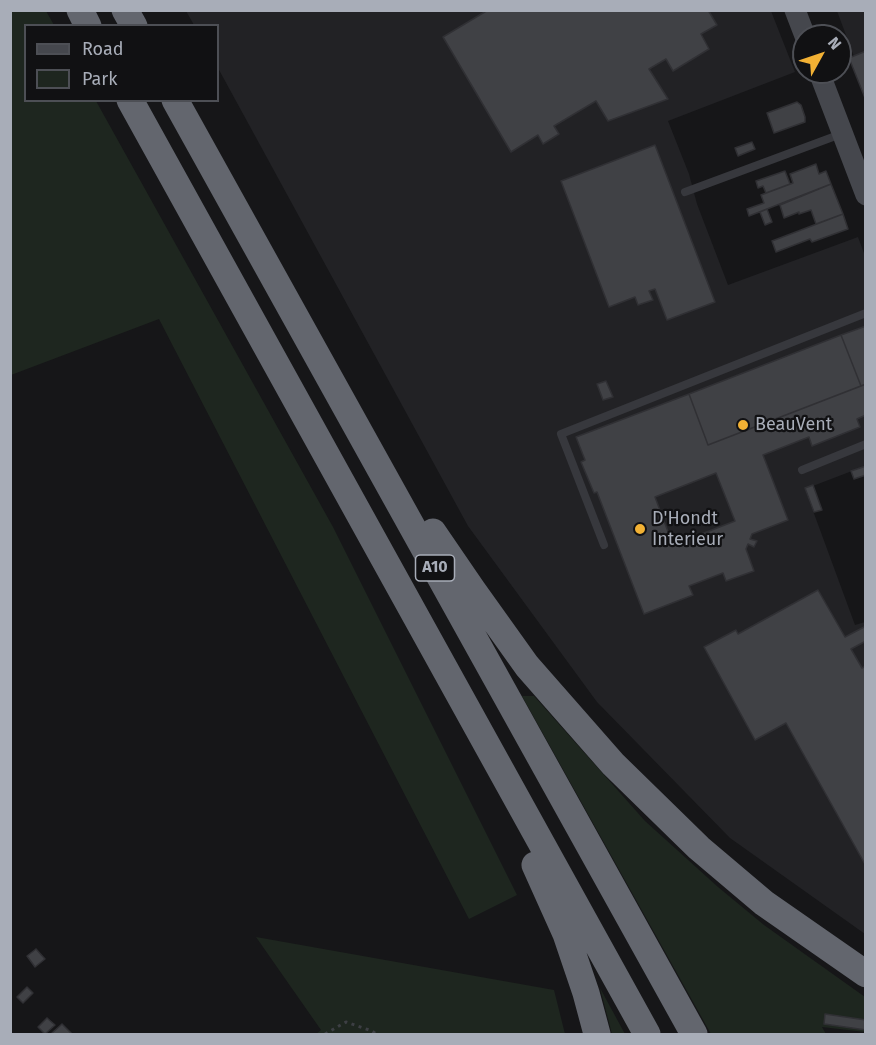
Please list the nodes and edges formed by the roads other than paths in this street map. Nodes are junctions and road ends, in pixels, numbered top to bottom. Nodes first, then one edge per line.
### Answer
1 (80, 10) edge
2 (125, 10) edge
3 (87, 24) edge
4 (133, 24) edge
5 (824, 84) edge
6 (131, 102) edge
7 (176, 102) edge
8 (842, 133) junction
9 (685, 192) dead end
10 (866, 195) edge
11 (866, 313) edge
12 (310, 343) junction
13 (866, 444) edge
14 (802, 470) dead end
15 (604, 545) dead end
16 (459, 694) junction
17 (866, 974) edge
18 (597, 1035) edge
19 (647, 1035) edge
20 (694, 1035) edge

1 - 3 highway
2 - 4 highway
5 - 8 main road
6 - 16 highway, A10
7 - 12 highway, A10
8 - 9 lane
8 - 10 main road
11 - 15 lane
12 - 17 highway, A10
12 - 20 highway, A10
13 - 14 lane
16 - 18 highway, A10
16 - 19 highway, A10

